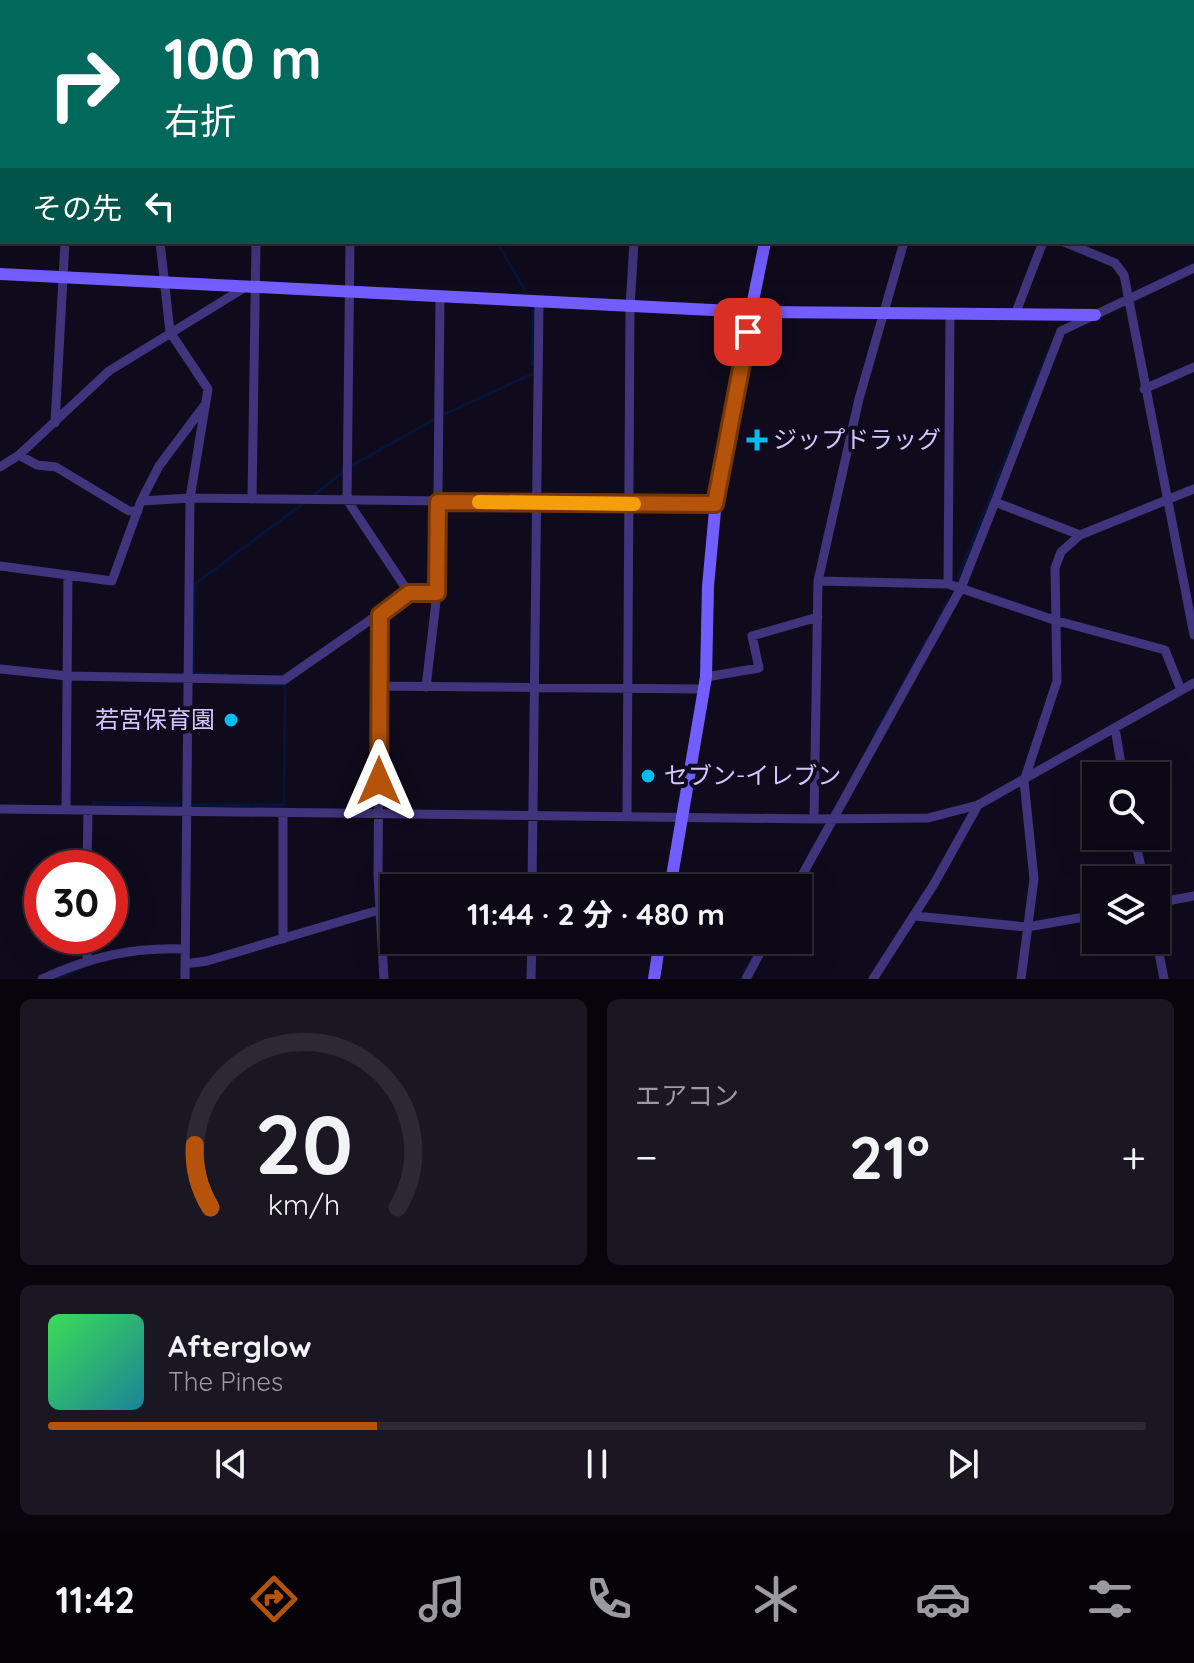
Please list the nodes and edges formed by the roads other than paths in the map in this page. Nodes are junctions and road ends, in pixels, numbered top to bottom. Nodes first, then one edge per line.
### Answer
1 (65, 244) edge
2 (160, 244) edge
3 (256, 244) edge
4 (350, 244) edge
5 (634, 244) edge
6 (765, 244) edge
7 (903, 244) edge
8 (1042, 244) edge
9 (1068, 244) edge
10 (1089, 244) edge
11 (1085, 252) junction
12 (1194, 268) edge
13 (0, 274) edge
14 (63, 277) junction
15 (162, 281) junction
16 (253, 285) junction
17 (348, 291) junction
18 (440, 296) junction
19 (1128, 300) junction
20 (539, 303) junction
21 (630, 307) junction
22 (884, 311) junction
23 (752, 312) junction
24 (1016, 312) junction
25 (950, 314) junction
26 (1095, 315) junction
27 (170, 332) junction
28 (1194, 367) edge
29 (1144, 389) junction
30 (206, 404) junction
31 (55, 423) junction
32 (19, 455) junction
33 (2, 463) edge
34 (1194, 489) edge
35 (190, 498) junction
36 (252, 499) junction
37 (347, 500) junction
38 (1167, 500) junction
39 (141, 501) junction
40 (438, 502) junction
41 (995, 502) junction
42 (535, 503) junction
43 (629, 504) junction
44 (715, 504) junction
45 (138, 511) junction
46 (1080, 535) junction
47 (0, 566) edge
48 (68, 575) junction
49 (818, 581) junction
50 (948, 584) junction
51 (961, 588) junction
52 (409, 593) junction
53 (437, 593) junction
54 (380, 615) junction
55 (818, 617) junction
56 (1054, 620) junction
57 (1194, 635) edge
58 (0, 669) edge
59 (68, 676) junction
60 (188, 679) junction
61 (704, 683) junction
62 (1194, 683) edge
63 (380, 686) junction
64 (426, 687) junction
65 (534, 688) junction
66 (627, 688) junction
67 (1181, 690) junction
68 (1115, 728) junction
69 (1121, 762) edge
70 (1024, 781) junction
71 (978, 805) junction
72 (0, 809) edge
73 (66, 810) junction
74 (88, 810) junction
75 (187, 811) junction
76 (283, 813) junction
77 (379, 813) junction
78 (532, 815) junction
79 (627, 815) junction
80 (682, 816) junction
81 (814, 819) junction
82 (834, 819) junction
83 (87, 850) edge
84 (532, 874) edge
85 (672, 874) edge
86 (803, 874) edge
87 (1194, 896) edge
88 (1170, 900) edge
89 (379, 910) junction
90 (915, 916) junction
91 (1082, 917) edge
92 (380, 921) edge
93 (1027, 927) junction
94 (283, 939) junction
95 (185, 949) junction
96 (87, 954) edge
97 (383, 954) edge
98 (532, 954) edge
99 (658, 954) edge
100 (759, 954) edge
101 (1159, 954) edge
102 (87, 959) junction
103 (185, 964) junction
104 (42, 979) edge
105 (185, 979) edge
106 (384, 979) edge
107 (531, 979) edge
108 (654, 979) edge
109 (746, 979) edge
110 (873, 979) edge
111 (1021, 979) edge
112 (1164, 979) edge

1 - 14 street
2 - 15 street
3 - 16 street
4 - 17 street
5 - 21 street
6 - 23 street
7 - 22 street
8 - 24 street
9 - 11 street
10 - 11 street
11 - 19 street
12 - 19 street
13 - 14 street
14 - 15 street
14 - 31 street
15 - 16 street
15 - 27 street
16 - 17 street
16 - 27 street
16 - 36 street
17 - 18 street
17 - 37 street
18 - 20 street
18 - 40 street
19 - 26 street
19 - 29 street
20 - 21 street
20 - 42 street
21 - 23 street
21 - 43 street
22 - 23 street
22 - 25 street
22 - 49 street
23 - 44 street
24 - 25 street
24 - 26 street
25 - 50 street
26 - 41 street
27 - 30 street
27 - 31 street
28 - 29 street
29 - 38 street
30 - 35 street
30 - 39 street
31 - 32 street
32 - 33 street
32 - 45 street
34 - 38 street
35 - 36 street
35 - 39 street
35 - 60 street
36 - 37 street
37 - 40 street
37 - 52 street
38 - 46 street
38 - 57 street
39 - 45 street
40 - 42 street
40 - 53 street
41 - 46 street
41 - 51 street
42 - 43 street
42 - 65 street
43 - 44 street
43 - 66 street
44 - 61 street
45 - 48 street
46 - 56 street
47 - 48 street
48 - 59 street
49 - 50 street
49 - 55 street
50 - 51 street
51 - 56 street
51 - 82 street
52 - 53 street
52 - 54 street
53 - 64 street
54 - 60 street
54 - 63 street
55 - 61 street
55 - 81 street
56 - 67 street
56 - 70 street
58 - 59 street
59 - 60 street
59 - 73 street
60 - 75 street
61 - 66 street
61 - 80 street
62 - 67 street
63 - 64 street
63 - 77 street
64 - 65 street
65 - 66 street
65 - 78 street
66 - 79 street
67 - 68 street
68 - 69 street
68 - 70 street
70 - 71 street
70 - 93 street
71 - 82 street
71 - 90 street
72 - 73 street
73 - 74 street
74 - 75 street
74 - 83 street
75 - 76 street
75 - 95 street
76 - 77 street
76 - 94 street
77 - 78 street
77 - 89 street
78 - 79 street
78 - 84 street
79 - 80 street
80 - 81 street
80 - 85 street
81 - 82 street
82 - 86 street
87 - 88 street
89 - 92 street
89 - 94 street
90 - 93 street
90 - 110 street
91 - 93 street
93 - 111 street
94 - 103 street
95 - 102 street
95 - 103 street
96 - 102 street
97 - 106 street
98 - 107 street
99 - 108 street
100 - 109 street
101 - 112 street
102 - 104 street
103 - 105 street

